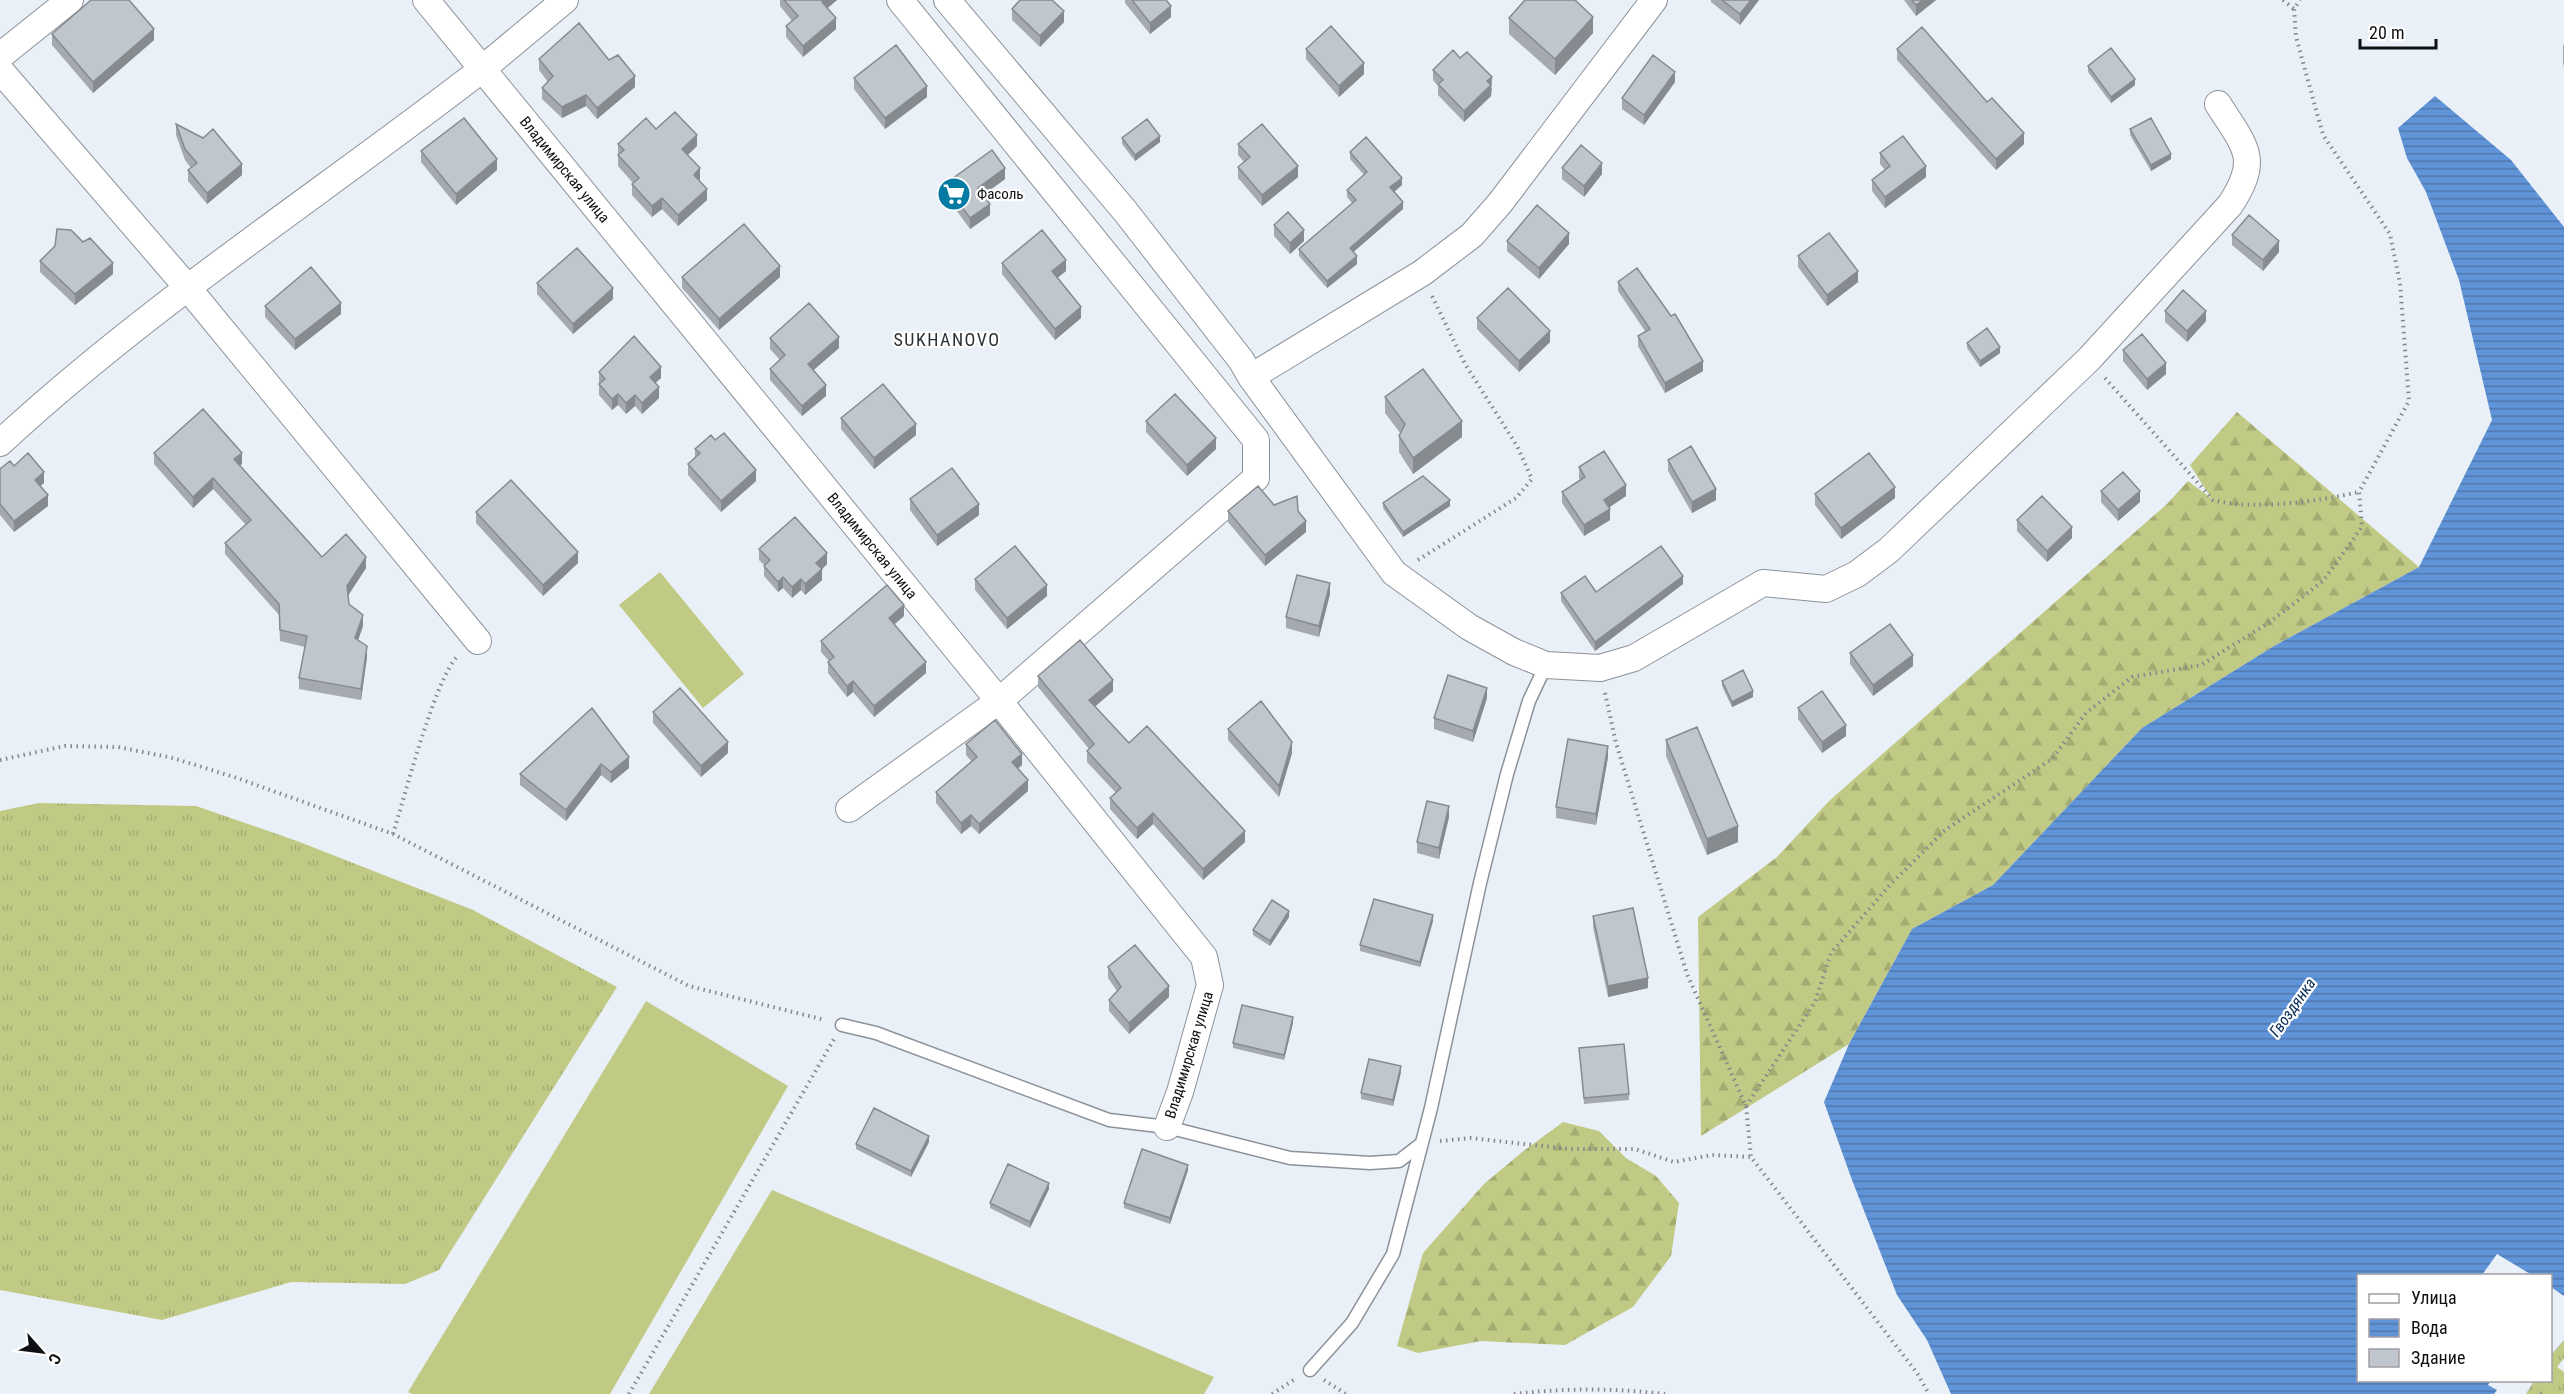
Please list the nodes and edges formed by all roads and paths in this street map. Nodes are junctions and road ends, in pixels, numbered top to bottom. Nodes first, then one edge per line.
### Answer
1 (70, 0) edge
2 (426, 0) edge
3 (565, 0) edge
4 (900, 0) edge
5 (947, 0) edge
6 (1654, 0) edge
7 (2283, 0) edge
8 (2300, 0) edge
9 (2294, 9) junction
10 (0, 56) edge
11 (481, 69) junction
12 (0, 70) edge
13 (2218, 104) dead end
14 (1422, 273) junction
15 (187, 287) junction
16 (2089, 359) junction
17 (1251, 377) junction
18 (0, 443) edge
19 (2360, 492) junction
20 (1394, 573) junction
21 (478, 640) joint
22 (1546, 665) junction
23 (1600, 668) junction
24 (999, 701) junction
25 (0, 760) edge
26 (849, 809) dead end
27 (393, 834) junction
28 (842, 1025) junction
29 (1746, 1106) junction
30 (1167, 1127) junction
31 (1421, 1144) junction
32 (1751, 1156) junction
33 (1310, 1370) dead end
34 (629, 1394) edge
35 (1514, 1394) edge
36 (1665, 1394) edge
37 (1929, 1394) edge

1 - 10 street
2 - 11 street, Владимирская улица
3 - 11 street
4 - 24 street
5 - 17 street
6 - 14 street
7 - 9 path
8 - 9 path
9 - 19 path
11 - 15 street
11 - 24 street, Владимирская улица
12 - 15 street
13 - 16 street
14 - 17 street
14 - 20 path
15 - 18 street
15 - 21 street
16 - 19 path
16 - 23 street
17 - 20 street
19 - 29 path
20 - 22 street
21 - 27 path
22 - 23 street
22 - 31 lane
23 - 29 path
24 - 26 street
24 - 30 street, Владимирская улица
25 - 27 path
27 - 28 path
28 - 30 lane
28 - 34 path
29 - 32 path
30 - 31 lane
31 - 32 path
31 - 33 lane
32 - 37 path
35 - 36 path

